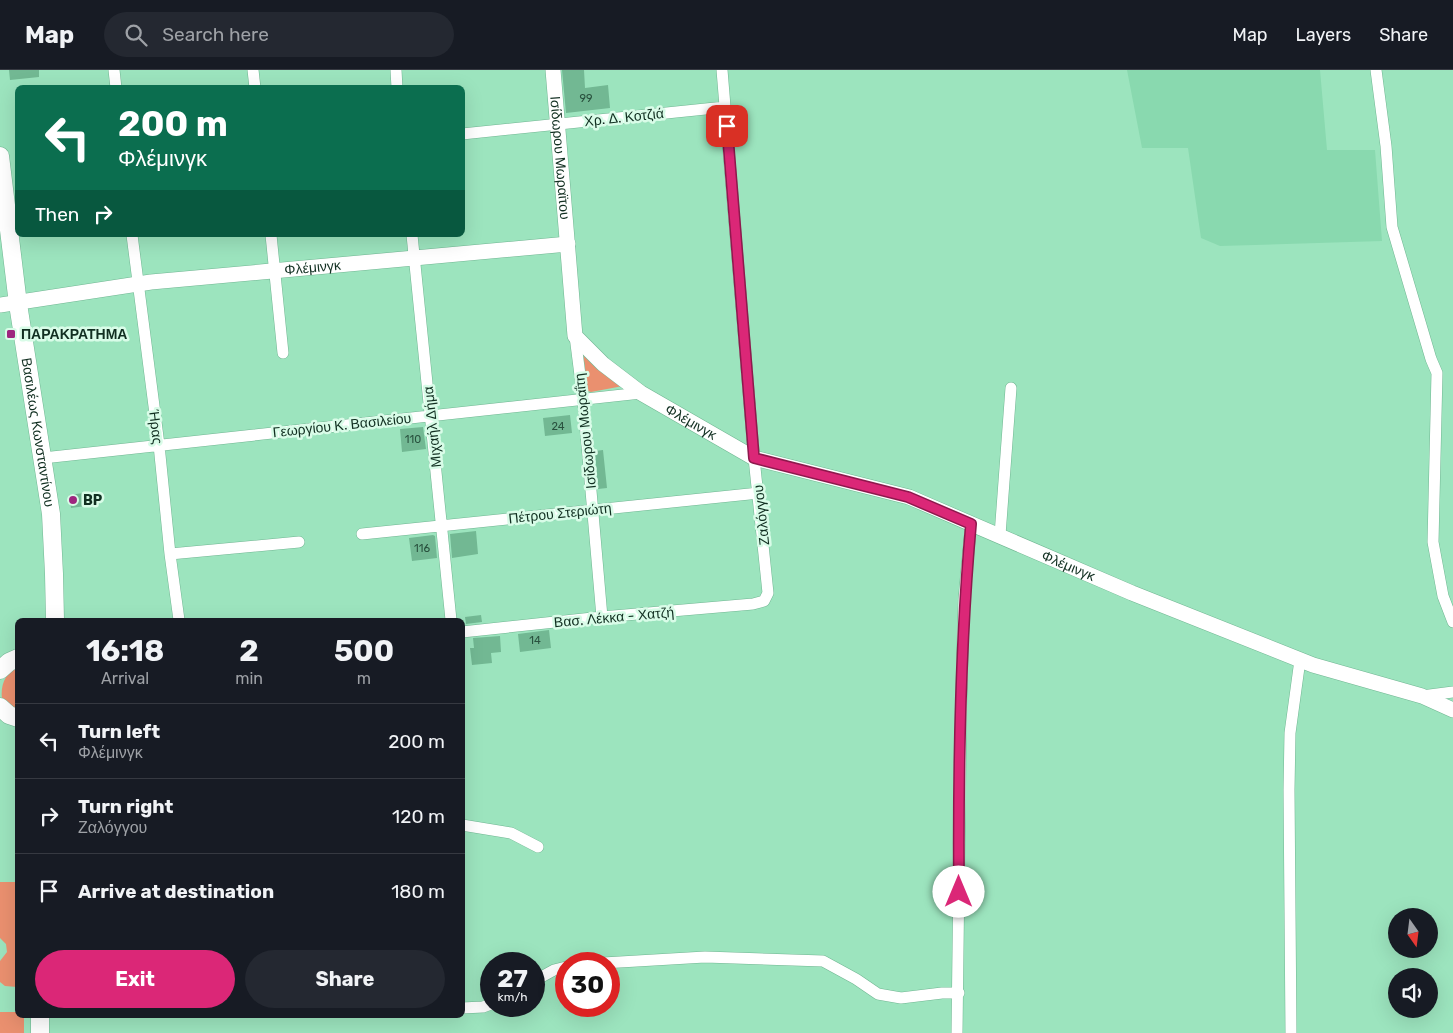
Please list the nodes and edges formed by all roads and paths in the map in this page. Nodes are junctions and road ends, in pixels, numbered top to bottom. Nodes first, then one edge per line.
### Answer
1 (114, 70) edge
2 (253, 70) edge
3 (396, 70) edge
4 (553, 70) edge
5 (722, 70) edge
6 (1376, 70) edge
7 (116, 85) edge
8 (255, 85) edge
9 (397, 85) edge
10 (725, 107) junction
11 (558, 124) junction
12 (465, 134) edge
13 (0, 156) edge
14 (132, 237) edge
15 (271, 237) edge
16 (412, 237) edge
17 (568, 244) junction
18 (414, 258) junction
19 (275, 271) junction
20 (138, 284) junction
21 (18, 304) junction
22 (0, 306) edge
23 (575, 336) junction
24 (283, 353) dead end
25 (1011, 388) dead end
26 (641, 393) junction
27 (583, 399) junction
28 (430, 416) junction
29 (159, 446) junction
30 (43, 458) junction
31 (754, 458) junction
32 (759, 493) junction
33 (593, 510) junction
34 (971, 524) junction
35 (442, 526) junction
36 (362, 534) dead end
37 (1000, 536) junction
38 (299, 542) dead end
39 (170, 554) junction
40 (1448, 594) edge
41 (764, 601) joint
42 (602, 617) junction
43 (55, 618) edge
44 (179, 618) edge
45 (451, 618) edge
46 (1453, 622) edge
47 (465, 632) edge
48 (15, 659) edge
49 (1300, 660) junction
50 (0, 670) edge
51 (1453, 692) edge
52 (1422, 696) junction
53 (1450, 708) edge
54 (465, 825) edge
55 (538, 848) dead end
56 (620, 962) edge
57 (958, 993) junction
58 (480, 1007) edge
59 (465, 1008) edge
60 (40, 1018) edge
61 (40, 1033) edge
62 (957, 1033) edge
63 (1291, 1033) edge

1 - 7 street
2 - 8 street
3 - 9 street
4 - 11 street, Ισίδωρου Μωραϊτου
5 - 10 street, Ζαλόγγου
6 - 40 street
10 - 11 street, Χρ. Δ. Κοτζιά
10 - 31 street, Ζαλόγγου
11 - 12 street, Χρ. Δ. Κοτζιά
11 - 17 street, Ισίδωρου Μωραϊτου
13 - 21 main road, Βασιλέως Κωνσταντίνου
14 - 20 street, Ήρας
15 - 19 street
16 - 18 street, Μιχαήλ Δήμα
17 - 18 street, Φλέμινγκ
17 - 23 street
18 - 19 street, Φλέμινγκ
18 - 28 street, Μιχαήλ Δήμα
19 - 20 street, Φλέμινγκ
19 - 24 street
20 - 21 street, Φλέμινγκ
20 - 29 street, Ήρας
21 - 22 street, Φλέμινγκ
21 - 30 main road, Βασιλέως Κωνσταντίνου
23 - 26 street, Φλέμινγκ
23 - 27 street, Ισίδωρου Μωραΐτη
25 - 37 street
26 - 27 street, Γεωργίου Κ. Βασιλείου
26 - 31 street, Φλέμινγκ
27 - 28 street, Γεωργίου Κ. Βασιλείου
27 - 33 street, Ισίδωρου Μωραΐτη
28 - 29 street, Γεωργίου Κ. Βασιλείου
28 - 35 street, Μιχαήλ Δήμα
29 - 30 street, Γεωργίου Κ. Βασιλείου
29 - 39 street, Ήρας
30 - 43 main road, Βασιλέως Κωνσταντίνου
31 - 32 street, Ζαλόγγου
31 - 34 street, Φλέμινγκ
32 - 33 street, Πέτρου Στεριώτη
32 - 41 street, Ζαλόγγου
33 - 35 street, Πέτρου Στεριώτη
33 - 42 street, Ισίδωρου Μωραΐτη
34 - 37 street, Φλέμινγκ
34 - 57 street
35 - 36 street, Πέτρου Στεριώτη
35 - 45 street, Μιχαήλ Δήμα
37 - 49 street, Φλέμινγκ
38 - 39 street
39 - 44 street, Ήρας
40 - 46 street
41 - 42 street, Βασ. Λέκκα - Χατζή
42 - 47 street, Βασ. Λέκκα - Χατζή
48 - 50 main road
49 - 52 street, Φλέμινγκ
49 - 63 street
51 - 52 street
52 - 53 street, Φλέμινγκ
54 - 55 street
56 - 57 street
57 - 62 street
58 - 59 street
60 - 61 main road

